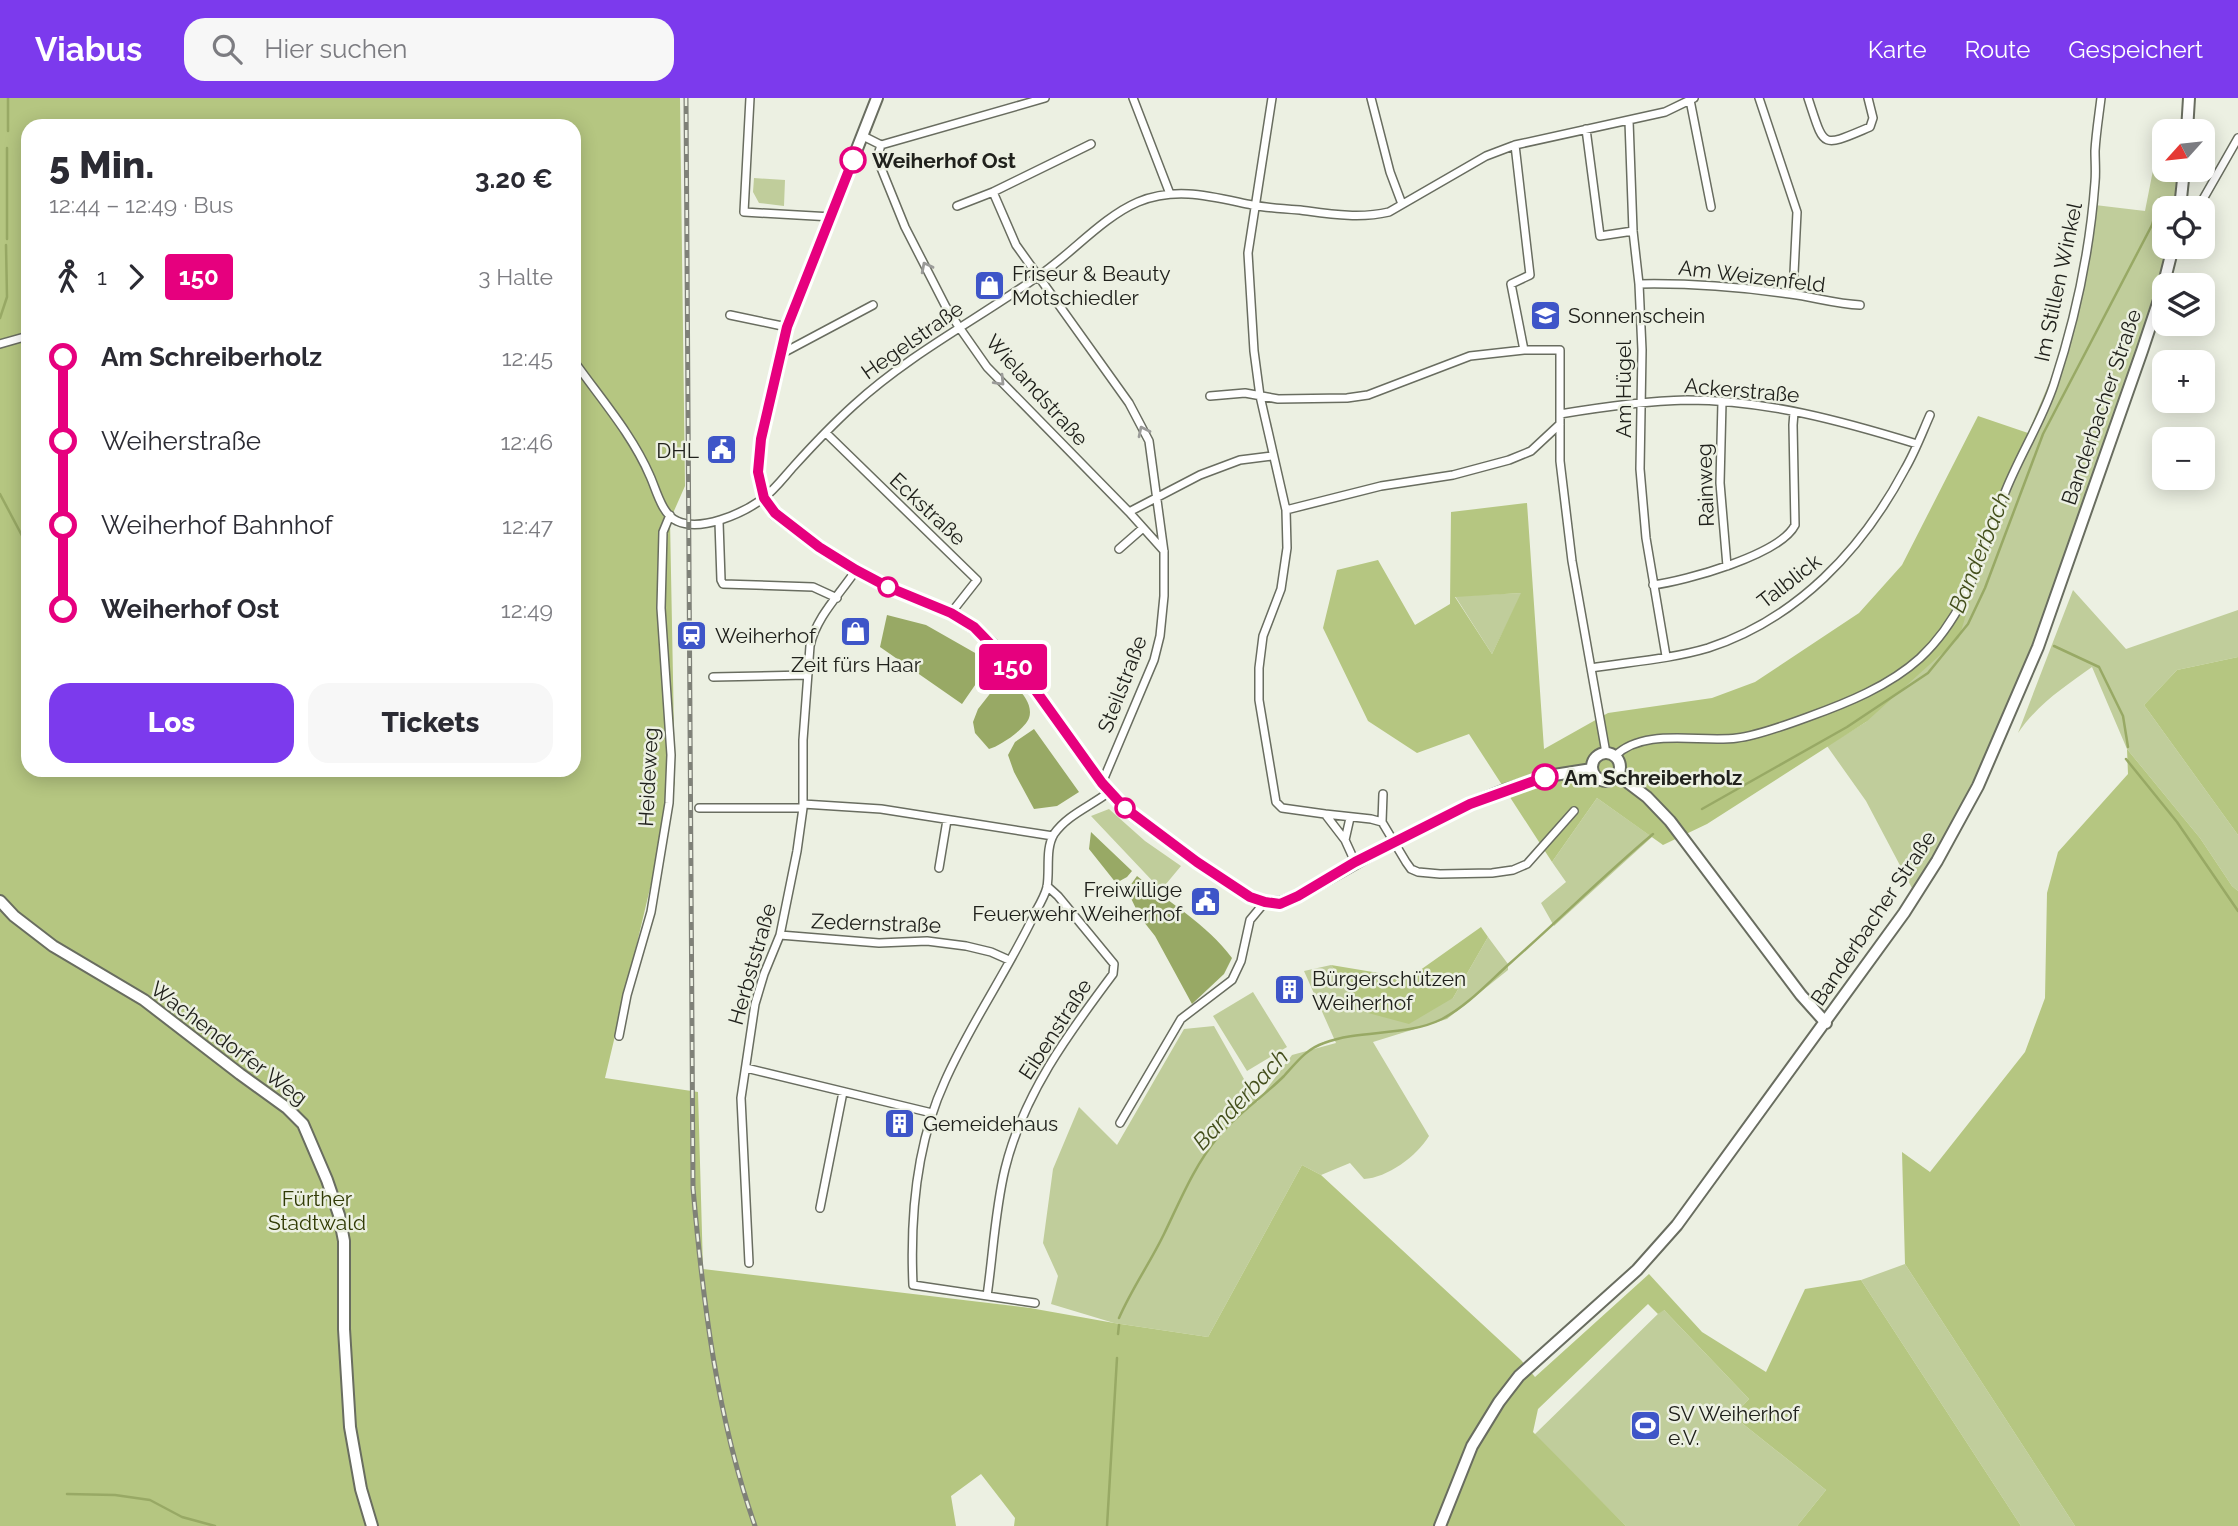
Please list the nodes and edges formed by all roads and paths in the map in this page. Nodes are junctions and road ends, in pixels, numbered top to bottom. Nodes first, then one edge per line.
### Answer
1 (750, 98) edge
2 (877, 98) edge
3 (1045, 98) edge
4 (1133, 98) edge
5 (1272, 98) edge
6 (1371, 98) edge
7 (1759, 98) edge
8 (1808, 98) edge
9 (1868, 98) edge
10 (2101, 98) edge
11 (2189, 98) edge
12 (1692, 99) edge
13 (2188, 119) edge
14 (1629, 121) junction
15 (1586, 129) junction
16 (863, 136) junction
17 (2238, 138) edge
18 (1091, 144) dead end
19 (881, 145) junction
20 (1515, 145) junction
21 (993, 192) junction
22 (1170, 194) junction
23 (2205, 196) edge
24 (1402, 204) junction
25 (957, 206) dead end
26 (1255, 206) junction
27 (1711, 207) dead end
28 (832, 217) junction
29 (1633, 232) junction
30 (2170, 259) edge
31 (1039, 276) junction
32 (1640, 284) junction
33 (1793, 294) junction
34 (873, 305) dead end
35 (1860, 305) dead end
36 (730, 315) dead end
37 (787, 327) junction
38 (959, 327) junction
39 (21, 338) edge
40 (0, 344) edge
41 (1524, 350) junction
42 (781, 355) junction
43 (581, 371) edge
44 (1210, 396) dead end
45 (1259, 396) junction
46 (1723, 402) junction
47 (1642, 403) junction
48 (1794, 412) junction
49 (1560, 414) junction
50 (1930, 415) dead end
51 (1560, 424) junction
52 (825, 433) junction
53 (1917, 444) junction
54 (1272, 456) junction
55 (764, 498) junction
56 (1157, 498) junction
57 (1286, 510) junction
58 (1129, 512) junction
59 (670, 515) junction
60 (719, 522) junction
61 (1143, 528) junction
62 (1119, 549) dead end
63 (1164, 552) junction
64 (1727, 566) junction
65 (856, 570) junction
66 (1653, 585) junction
67 (837, 597) junction
68 (951, 613) junction
69 (1666, 656) junction
70 (1591, 668) junction
71 (807, 675) junction
72 (713, 677) dead end
73 (1610, 755) junction
74 (1592, 769) junction
75 (1618, 775) junction
76 (1105, 787) junction
77 (1383, 794) dead end
78 (803, 806) junction
79 (699, 808) dead end
80 (1574, 811) dead end
81 (1325, 814) junction
82 (1350, 818) junction
83 (947, 820) junction
84 (1382, 822) junction
85 (1053, 836) junction
86 (1345, 841) junction
87 (1393, 842) junction
88 (1355, 862) junction
89 (939, 868) dead end
90 (1047, 886) junction
91 (0, 901) edge
92 (1265, 902) junction
93 (780, 935) junction
94 (1009, 960) junction
95 (1826, 1023) junction
96 (619, 1036) dead end
97 (746, 1068) junction
98 (842, 1092) junction
99 (932, 1113) junction
100 (1120, 1123) dead end
101 (820, 1208) dead end
102 (749, 1263) dead end
103 (987, 1297) junction
104 (1035, 1303) dead end
105 (372, 1526) edge
106 (1440, 1526) edge

1 - 28 street
2 - 16 street
3 - 19 street
4 - 22 street
5 - 26 street
6 - 24 street
7 - 33 street
8 - 9 street
10 - 73 street, Im Stillen Winkel
11 - 13 street
12 - 14 street, Hegelstraße
12 - 27 street
14 - 15 street, Hegelstraße
14 - 29 street, Am Hügel
15 - 20 street, Hegelstraße
15 - 29 street
16 - 19 street
16 - 28 street
17 - 23 street
18 - 21 street
38 -> 19 street, Wielandstraße
20 - 24 street, Hegelstraße
20 - 41 street
21 - 25 street
21 - 31 street, Steilstraße
22 - 26 street, Hegelstraße
22 - 31 street, Hegelstraße
24 - 26 street, Hegelstraße
26 - 45 street
28 - 37 street
29 - 32 street, Am Hügel
30 - 95 street, Banderbacher Straße
31 - 38 street, Hegelstraße
56 -> 31 street, Steilstraße
32 - 33 street, Am Weizenfeld
32 - 47 street, Am Hügel
33 - 35 street, Am Weizenfeld
34 - 42 street
36 - 37 street
37 - 42 street
38 - 52 street, Hegelstraße
38 -> 58 street, Wielandstraße
39 - 40 street
41 - 45 street
41 - 49 street
42 - 55 street
43 - 59 street
44 - 45 street
45 - 54 street
46 - 47 street, Ackerstraße
46 - 48 street, Ackerstraße
46 - 64 street, Rainweg
47 - 49 street, Ackerstraße
47 - 66 street, Am Hügel
48 - 53 street, Ackerstraße
48 - 64 street
49 - 51 street
50 - 53 street, Talblick
51 - 57 street
51 - 70 street
52 - 55 street, Hegelstraße
52 - 68 street, Eckstraße
53 - 69 street, Talblick
54 - 56 street
54 - 57 street
55 - 60 street, Hegelstraße
55 - 65 street
56 - 58 street
56 - 63 street, Steilstraße
57 - 81 street
58 - 61 street, Wielandstraße
59 - 60 street
59 - 96 street, Heideweg
60 - 67 street
61 - 62 street
61 - 63 street, Wielandstraße
63 - 76 street, Steilstraße
64 - 66 street
65 - 67 street, Herbststraße
65 - 68 street
66 - 69 street, Am Hügel
67 - 71 street, Herbststraße
68 - 76 street
69 - 70 street, Talblick
70 - 73 street
71 - 72 street
71 - 78 street, Herbststraße
73 - 74 street
73 - 75 street
74 - 75 street
74 - 87 street
75 - 95 street
76 - 85 street
76 - 92 street
77 - 84 street
78 - 79 street
78 - 83 street
78 - 93 street, Herbststraße
80 - 87 street
81 - 82 street
81 - 86 street
82 - 84 street
82 - 86 street
83 - 85 street
83 - 89 street
84 - 87 street
85 - 90 street
86 - 88 street
87 - 88 street
88 - 92 street
90 - 94 street
90 - 103 street, Eibenstraße
91 - 105 street, Wachendorfer Weg
92 - 100 street
93 - 94 street, Zedernstraße
93 - 97 street, Herbststraße
94 - 99 street
95 - 106 street, Banderbacher Straße
97 - 98 street
97 - 102 street, Herbststraße
98 - 99 street
98 - 101 street
99 - 103 street
103 - 104 street

